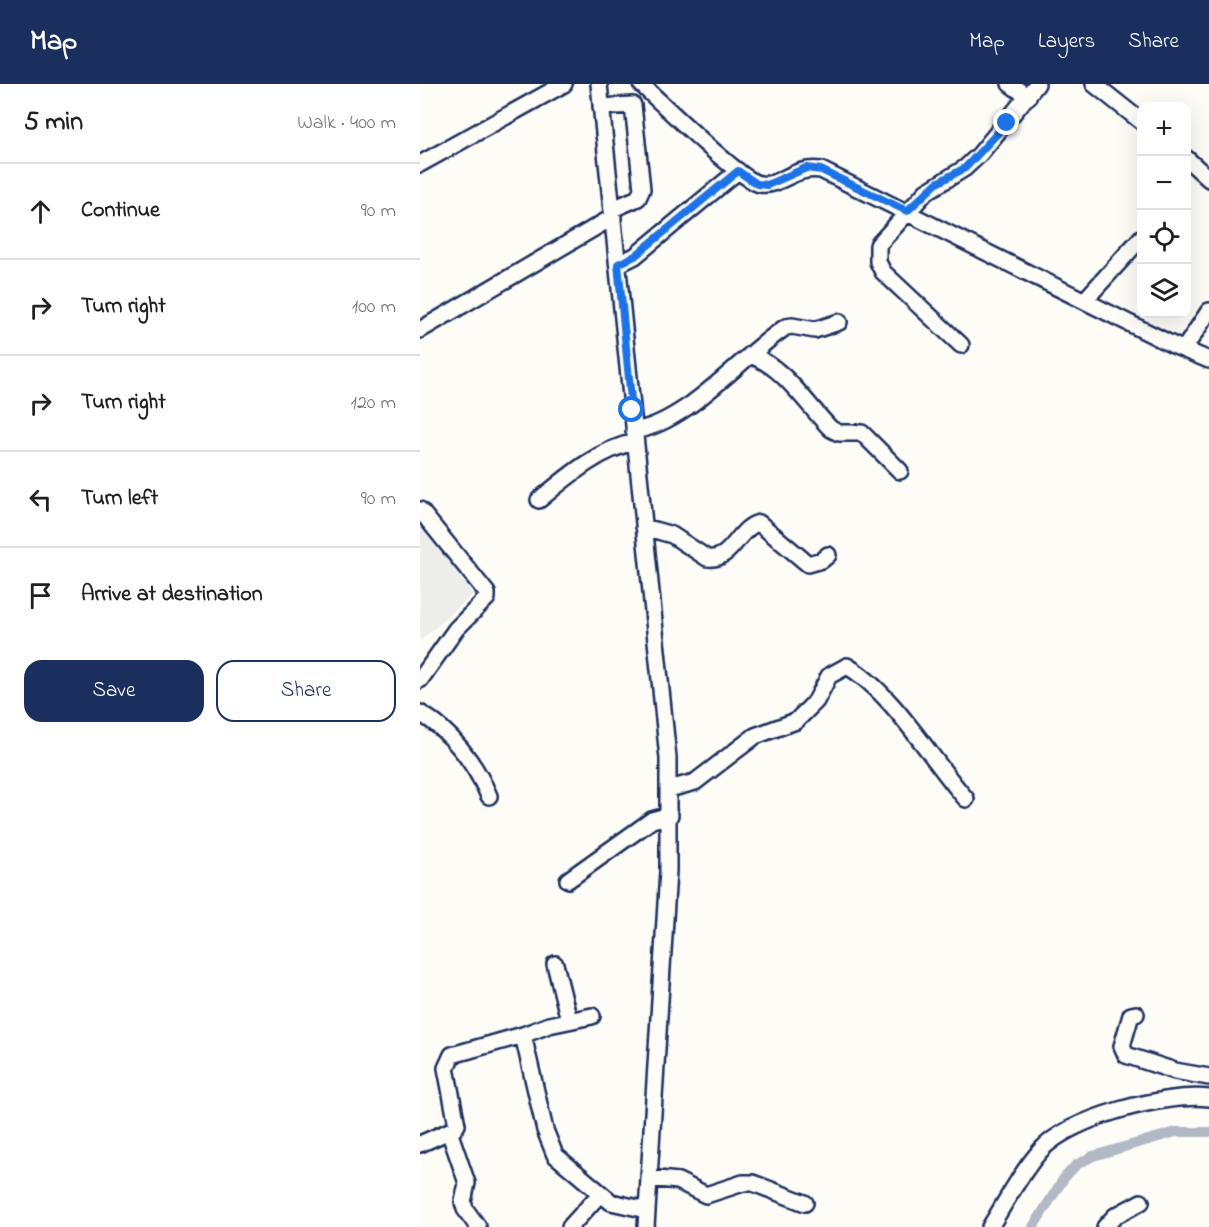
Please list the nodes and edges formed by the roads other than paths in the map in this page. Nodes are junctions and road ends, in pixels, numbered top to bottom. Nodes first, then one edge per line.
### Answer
1 (564, 84) edge
2 (599, 84) edge
3 (641, 84) edge
4 (1010, 84) edge
5 (1094, 84) edge
6 (1032, 90) edge
7 (601, 107) junction
8 (1137, 118) edge
9 (1191, 163) edge
10 (420, 164) edge
11 (738, 171) junction
12 (1209, 179) edge
13 (907, 211) junction
14 (613, 213) junction
15 (1137, 243) edge
16 (618, 264) junction
17 (1085, 300) junction
18 (1209, 311) edge
19 (839, 322) dead end
20 (420, 330) edge
21 (961, 345) dead end
22 (1184, 349) junction
23 (752, 356) junction
24 (1209, 360) edge
25 (635, 436) junction
26 (900, 471) dead end
27 (539, 500) dead end
28 (420, 510) edge
29 (644, 527) junction
30 (828, 555) dead end
31 (420, 680) edge
32 (420, 713) edge
33 (669, 789) junction
34 (489, 795) dead end
35 (966, 799) dead end
36 (670, 815) junction
37 (568, 880) dead end
38 (555, 963) dead end
39 (1136, 1014) dead end
40 (592, 1016) dead end
41 (568, 1020) junction
42 (523, 1035) junction
43 (1175, 1071) junction
44 (1209, 1077) edge
45 (1175, 1098) junction
46 (1209, 1098) edge
47 (449, 1131) junction
48 (420, 1143) edge
49 (649, 1178) junction
50 (599, 1195) junction
51 (1141, 1202) dead end
52 (805, 1203) dead end
53 (647, 1210) junction
54 (478, 1227) edge
55 (570, 1227) edge
56 (646, 1227) edge
57 (990, 1227) edge
58 (1105, 1227) edge

1 - 10 street
2 - 7 street
3 - 11 street
4 - 6 street
5 - 8 street
6 - 13 street
7 - 14 street
7 - 14 street
9 - 12 street
11 - 13 street
11 - 16 street
13 - 17 street
13 - 21 street
14 - 16 street
14 - 20 street
15 - 17 street
16 - 25 street
17 - 22 street
18 - 22 street
19 - 23 street
22 - 24 street
23 - 25 street
23 - 26 street
25 - 27 street
25 - 29 street
28 - 31 street
29 - 30 street
29 - 33 street
32 - 34 street
33 - 35 street
33 - 36 street
36 - 37 street
36 - 49 street
38 - 41 street
39 - 43 street
40 - 41 street
41 - 42 street
42 - 47 street
42 - 50 street
43 - 44 street
43 - 45 street
45 - 46 street
45 - 57 street
47 - 48 street
47 - 54 street
49 - 52 street
49 - 53 street
50 - 53 street
50 - 55 street
51 - 58 street
53 - 56 street

